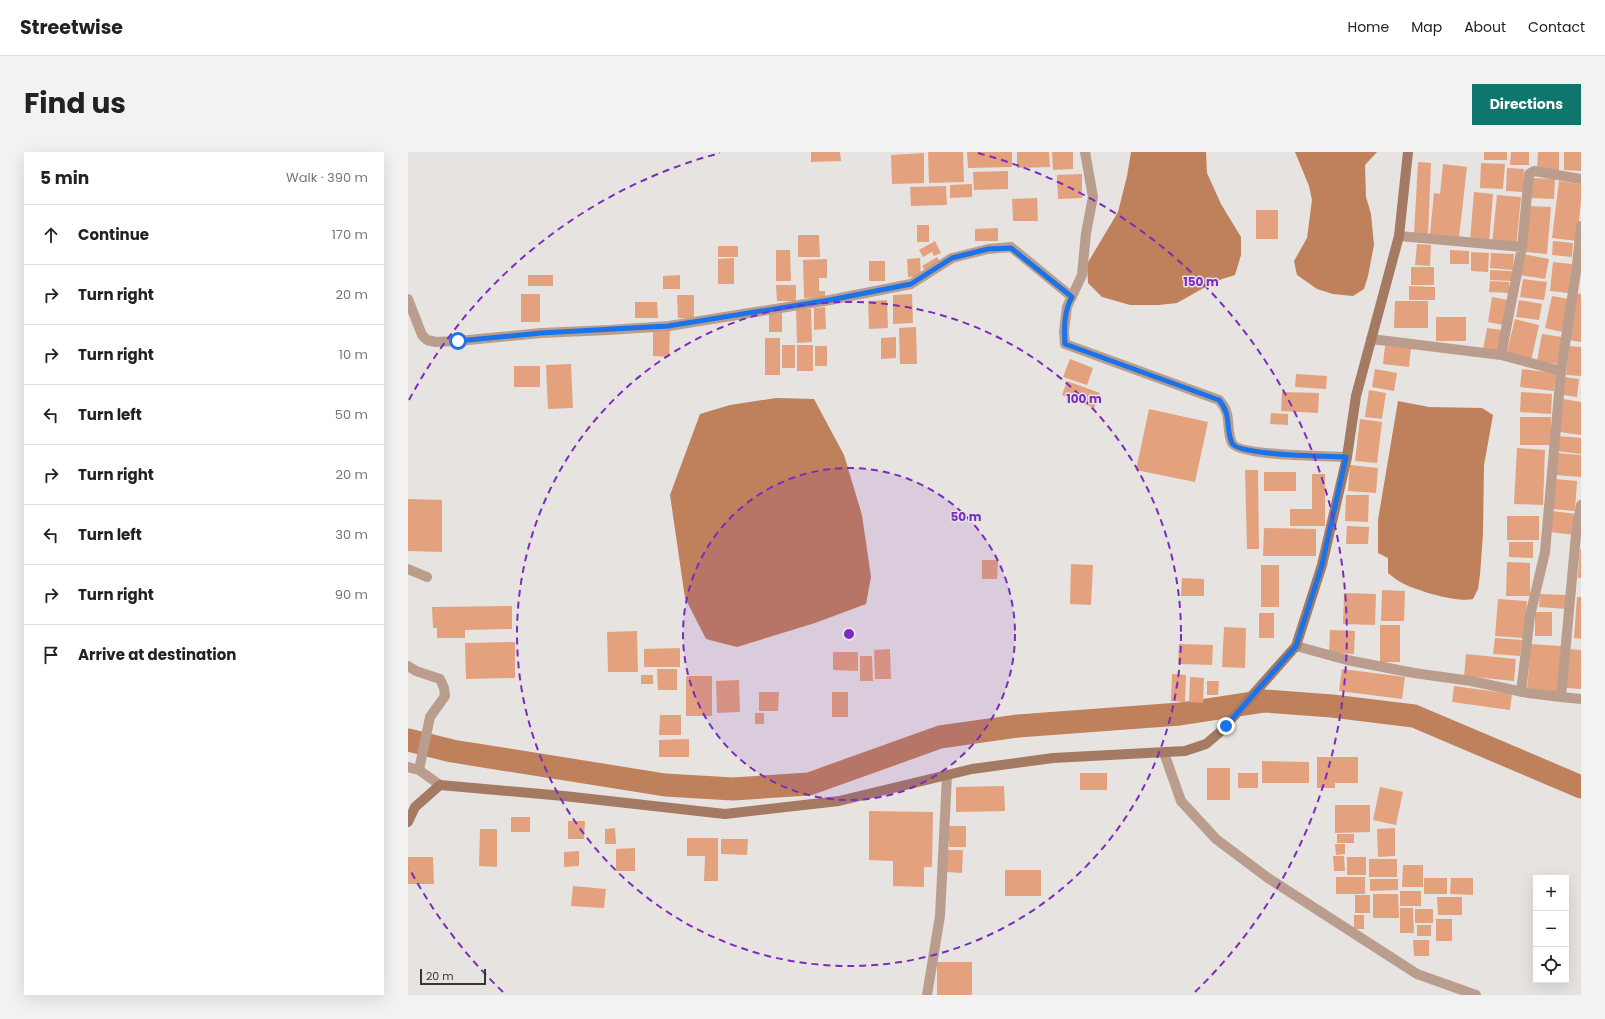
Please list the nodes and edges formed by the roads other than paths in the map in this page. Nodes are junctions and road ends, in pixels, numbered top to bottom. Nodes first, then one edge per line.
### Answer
1 (1085, 152) edge
2 (1408, 152) edge
3 (1581, 179) edge
4 (1581, 226) edge
5 (1399, 236) junction
6 (1522, 248) junction
7 (1072, 297) junction
8 (408, 299) edge
9 (1371, 339) junction
10 (1501, 356) junction
11 (1561, 370) junction
12 (1346, 457) junction
13 (1581, 505) edge
14 (408, 569) edge
15 (427, 577) dead end
16 (1293, 650) junction
17 (408, 666) edge
18 (1521, 692) junction
19 (1561, 698) junction
20 (1581, 699) edge
21 (1164, 753) junction
22 (408, 767) edge
23 (420, 770) junction
24 (947, 776) junction
25 (440, 785) junction
26 (408, 822) edge
27 (927, 995) edge
28 (1476, 995) edge

1 - 7 street
2 - 5 main road
3 - 6 street
4 - 11 street
5 - 6 street
5 - 9 main road
6 - 10 street
7 - 8 street
7 - 12 street
9 - 10 street
9 - 12 main road
10 - 11 street
11 - 18 street
12 - 16 main road
13 - 19 street
14 - 15 street
16 - 18 street
16 - 21 main road
17 - 23 street
18 - 19 street
19 - 20 street
21 - 24 main road
21 - 28 street
22 - 23 street
23 - 25 street
24 - 25 main road
24 - 27 street
25 - 26 main road

